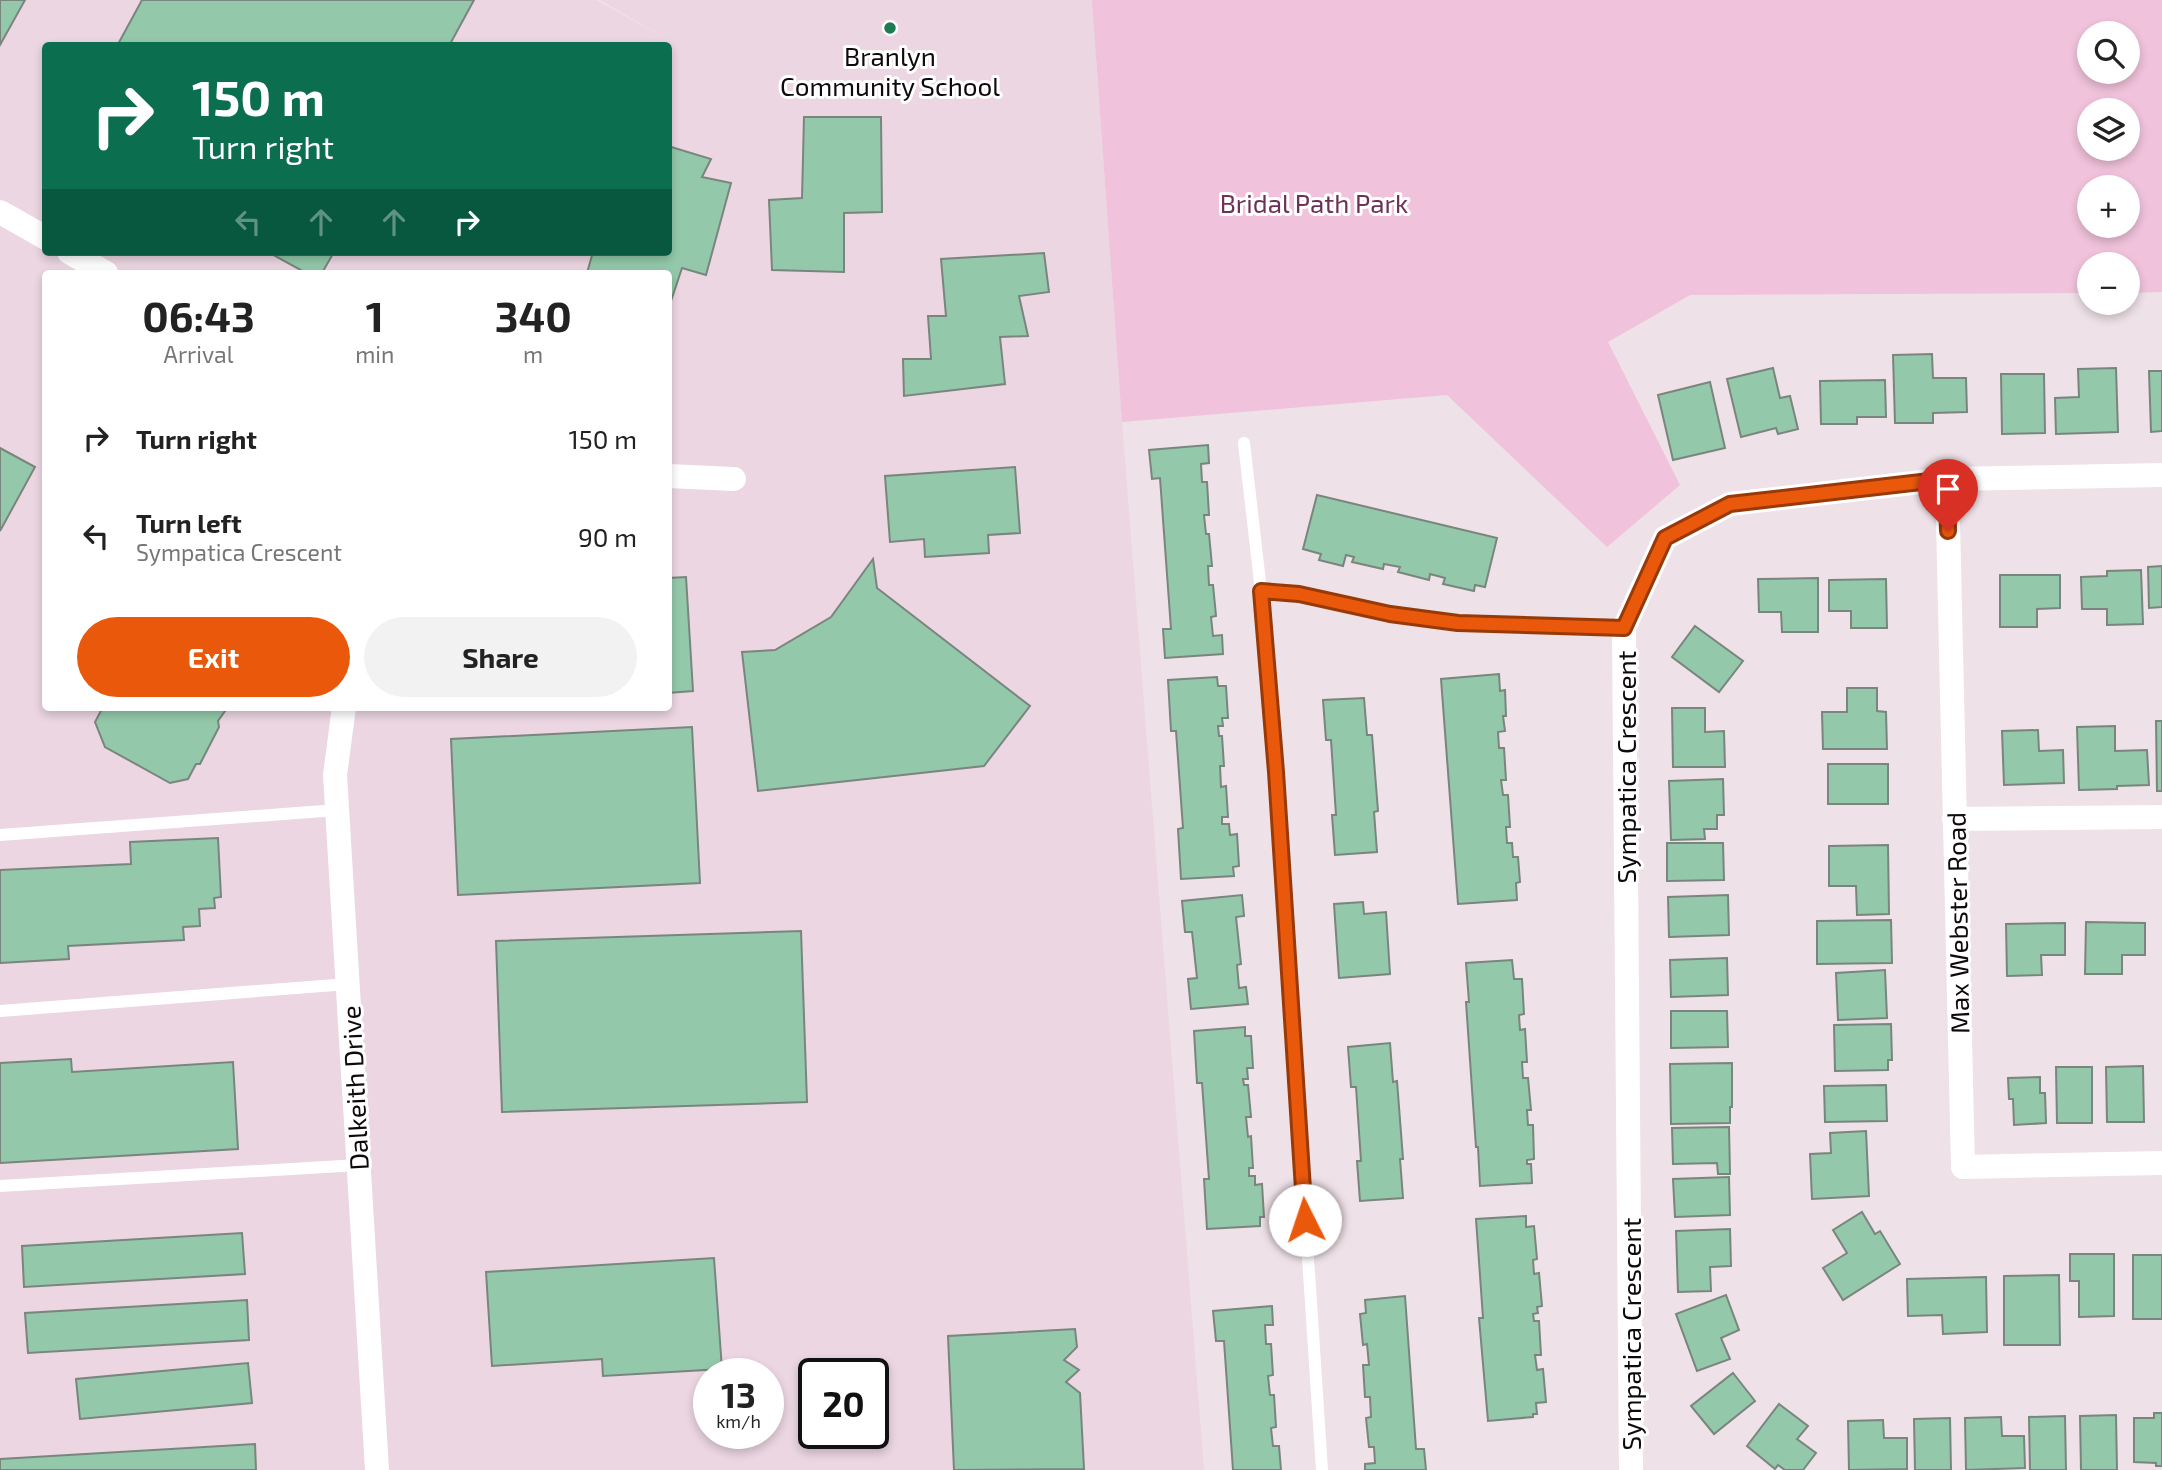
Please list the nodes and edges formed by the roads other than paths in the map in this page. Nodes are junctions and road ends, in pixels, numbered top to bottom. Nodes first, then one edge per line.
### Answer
1 (0, 212) edge
2 (42, 236) edge
3 (76, 256) edge
4 (101, 270) edge
5 (1244, 443) dead end
6 (2162, 475) edge
7 (672, 476) edge
8 (734, 479) dead end
9 (1947, 479) junction
10 (1261, 591) junction
11 (1624, 628) junction
12 (343, 711) edge
13 (337, 810) junction
14 (2162, 817) edge
15 (1954, 819) junction
16 (0, 835) edge
17 (348, 984) junction
18 (0, 1011) edge
19 (2162, 1163) edge
20 (359, 1165) junction
21 (0, 1186) edge
22 (377, 1470) edge
23 (1322, 1470) edge
24 (1631, 1470) edge

1 - 2 street
3 - 4 street
5 - 10 lane
6 - 9 street, Sympatica Crescent
7 - 8 street
9 - 11 street, Sympatica Crescent
9 - 15 street, Max Webster Road
10 - 11 lane
10 - 23 lane
11 - 24 street, Sympatica Crescent
12 - 13 street, Dalkeith Drive
13 - 16 lane
13 - 17 street, Dalkeith Drive
14 - 15 street
15 - 19 street, Max Webster Road
17 - 18 lane
17 - 20 street, Dalkeith Drive
20 - 21 lane
20 - 22 street, Dalkeith Drive

